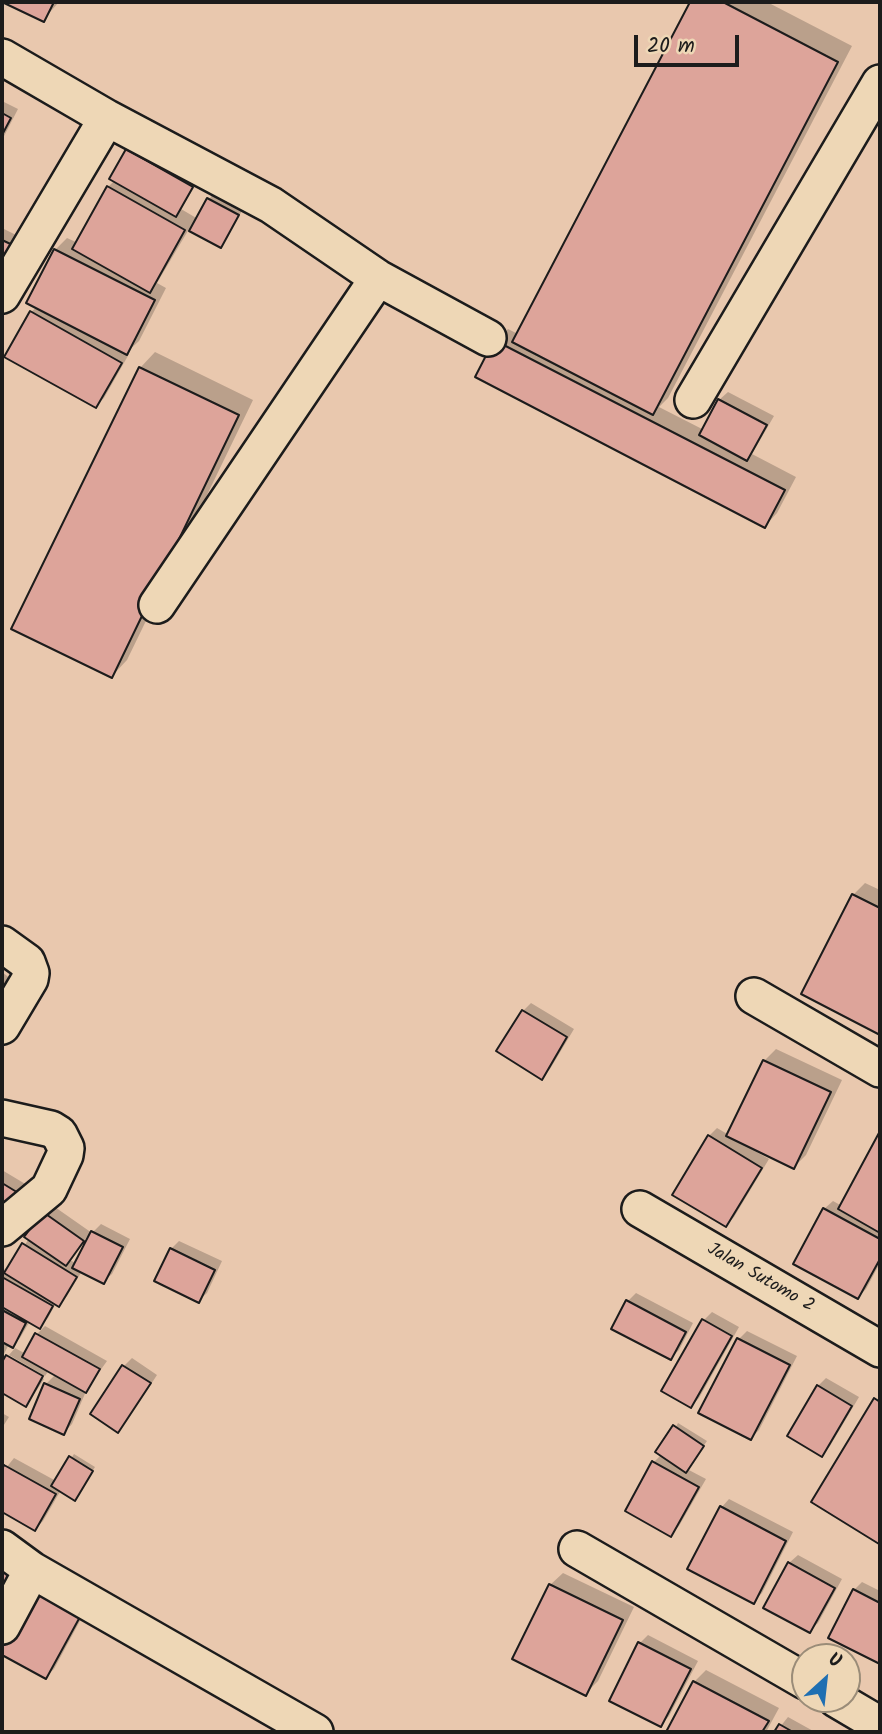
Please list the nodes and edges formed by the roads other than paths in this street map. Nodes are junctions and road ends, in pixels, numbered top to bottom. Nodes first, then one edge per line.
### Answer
1 (2, 57) edge
2 (880, 83) edge
3 (107, 118) junction
4 (378, 278) junction
5 (2, 295) edge
6 (488, 338) dead end
7 (693, 400) dead end
8 (157, 605) dead end
9 (2, 944) edge
10 (754, 996) dead end
11 (2, 1026) edge
12 (880, 1069) edge
13 (2, 1118) edge
14 (640, 1209) dead end
15 (2, 1228) edge
16 (876, 1337) edge
17 (2, 1548) edge
18 (577, 1549) dead end
19 (32, 1570) junction
20 (2, 1626) edge
21 (791, 1673) edge
22 (860, 1713) edge
23 (880, 1725) edge
24 (315, 1732) edge

1 - 3 street
2 - 7 street
3 - 4 street
3 - 5 street
4 - 6 street
4 - 8 street
9 - 11 street
10 - 12 street
13 - 15 street
14 - 16 street, Jalan Sutomo 2
17 - 19 street
18 - 21 street
19 - 20 street
19 - 24 street
22 - 23 street

